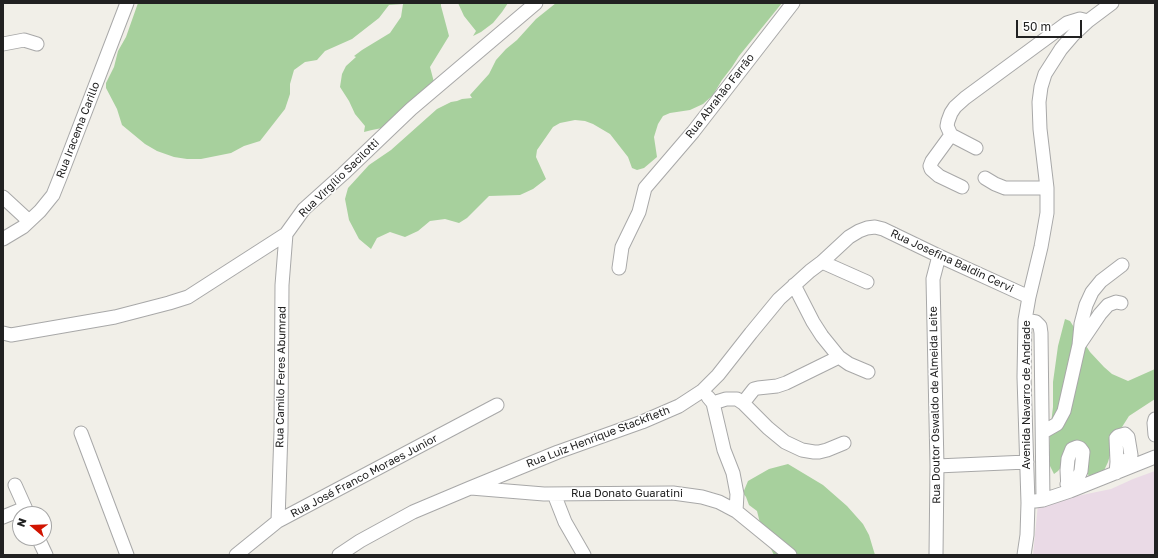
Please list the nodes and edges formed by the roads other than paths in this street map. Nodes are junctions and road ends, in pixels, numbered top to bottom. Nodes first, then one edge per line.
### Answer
1 (127, 3) edge
2 (536, 3) edge
3 (793, 3) edge
4 (1112, 3) edge
5 (1088, 21) junction
6 (3, 44) edge
7 (37, 44) dead end
8 (951, 135) junction
9 (976, 148) dead end
10 (985, 178) dead end
11 (962, 186) dead end
12 (1047, 188) junction
13 (3, 197) edge
14 (29, 221) junction
15 (875, 227) joint
16 (286, 234) junction
17 (3, 239) edge
18 (939, 256) junction
19 (822, 262) junction
20 (1122, 265) dead end
21 (619, 268) dead end
22 (866, 282) dead end
23 (794, 285) junction
24 (1029, 297) junction
25 (1121, 303) dead end
26 (1025, 320) junction
27 (3, 333) edge
28 (1079, 345) junction
29 (839, 357) junction
30 (868, 372) dead end
31 (702, 391) junction
32 (713, 403) junction
33 (743, 403) junction
34 (497, 405) dead end
35 (1155, 419) edge
36 (1043, 432) junction
37 (81, 433) dead end
38 (1155, 435) edge
39 (844, 443) dead end
40 (1155, 457) edge
41 (1027, 462) junction
42 (937, 466) junction
43 (14, 485) dead end
44 (470, 488) junction
45 (554, 494) junction
46 (1044, 500) junction
47 (1028, 503) junction
48 (24, 506) edge
49 (736, 511) junction
50 (278, 521) junction
51 (127, 555) edge
52 (236, 555) edge
53 (339, 555) edge
54 (584, 555) edge
55 (790, 555) edge
56 (936, 555) edge
57 (1024, 555) edge

1 - 14 street, Rua Iracema Carillo
2 - 16 street, Rua Virgílio Sacilotti
3 - 21 street, Rua Abrahão Farrão
4 - 5 street, Avenida Navarro de Andrade
5 - 8 street
5 - 12 street, Avenida Navarro de Andrade
6 - 7 street
8 - 9 street
8 - 11 street
10 - 12 street
12 - 24 street, Avenida Navarro de Andrade
13 - 14 street
14 - 17 street, Rua Iracema Carillo
15 - 18 street, Rua Josefina Baldin Cervi
15 - 19 street, Rua Luiz Henrique Stackfleth
16 - 27 street, Rua Virgílio Sacilotti
16 - 50 street, Rua Camilo Feres Abumrad
18 - 24 street, Rua Josefina Baldin Cervi
18 - 42 street, Rua Doutor Oswaldo de Almeida Leite
19 - 22 street
19 - 23 street, Rua Luiz Henrique Stackfleth
20 - 28 street
23 - 29 street
23 - 31 street, Rua Luiz Henrique Stackfleth
24 - 26 street, Avenida Navarro de Andrade
25 - 28 street
26 - 36 street
26 - 41 street, Avenida Navarro de Andrade
28 - 36 street
29 - 30 street
29 - 33 street
31 - 32 street
31 - 44 street, Rua Luiz Henrique Stackfleth
32 - 33 street
32 - 49 street
33 - 39 street
34 - 50 street, Rua José Franco Moraes Junior
35 - 38 street
36 - 46 street
37 - 51 street
40 - 46 street
41 - 42 street
41 - 47 street, Avenida Navarro de Andrade
42 - 56 street, Rua Doutor Oswaldo de Almeida Leite
43 - 48 street
44 - 45 street, Rua Donato Guaratini
44 - 53 street, Rua Luiz Henrique Stackfleth
45 - 49 street, Rua Donato Guaratini
45 - 54 street
46 - 47 street
47 - 57 street, Avenida Navarro de Andrade
49 - 55 street, Rua Donato Guaratini
50 - 52 street, Rua José Franco Moraes Junior

